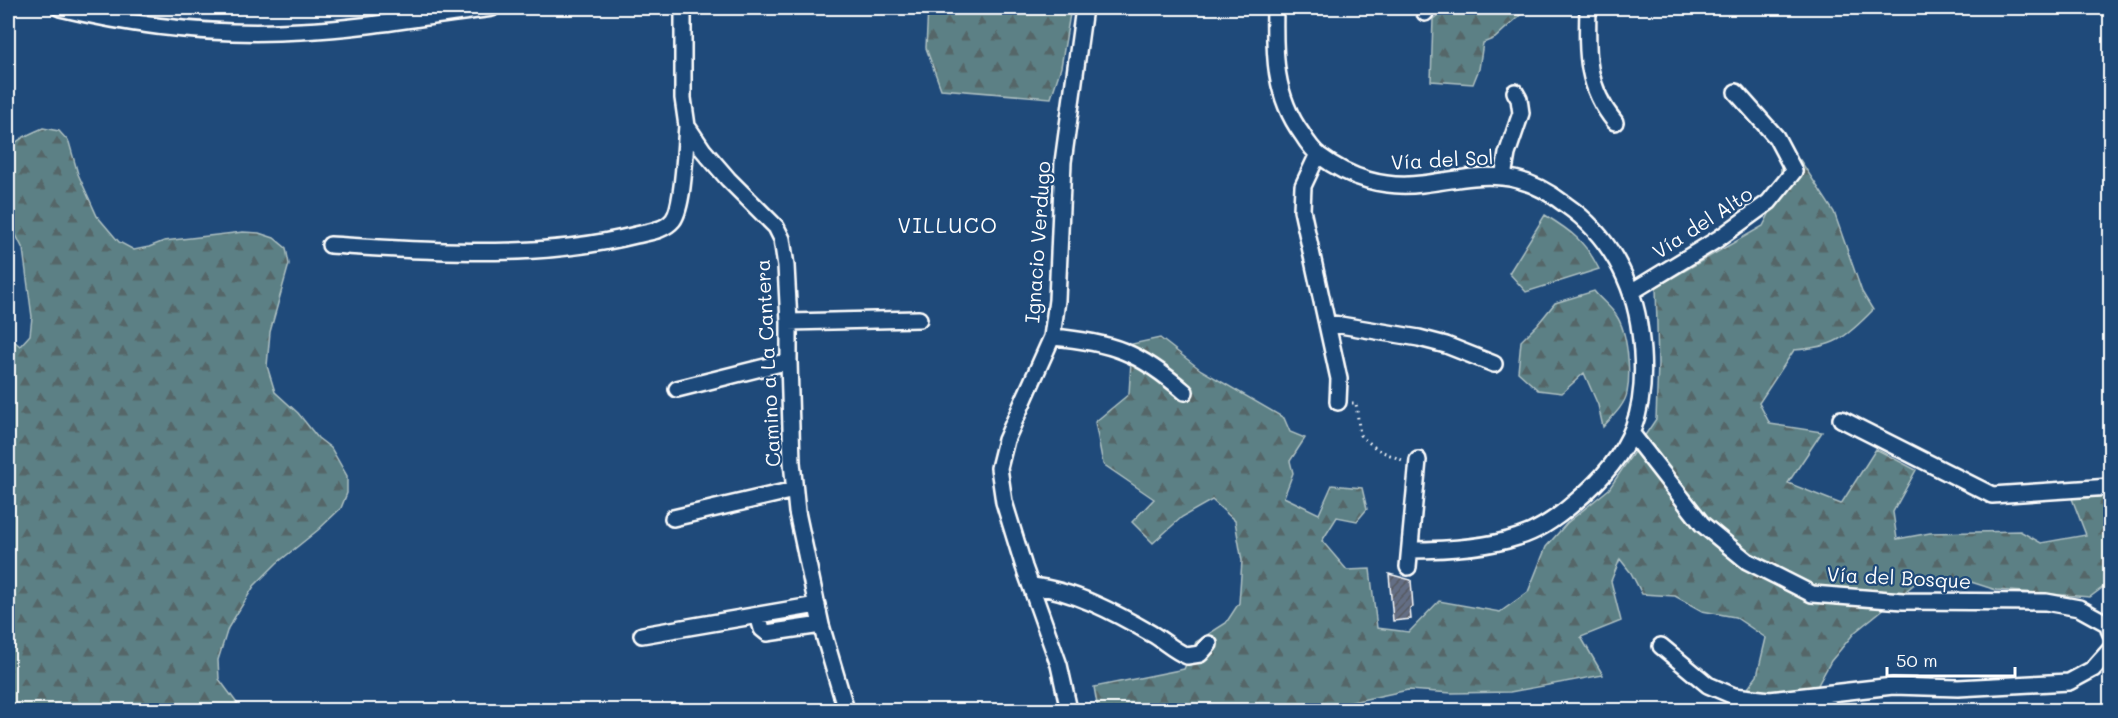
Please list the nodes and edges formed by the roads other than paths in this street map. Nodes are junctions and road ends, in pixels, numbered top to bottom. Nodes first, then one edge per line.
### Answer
1 (60, 8) edge
2 (492, 8) edge
3 (683, 8) edge
4 (1084, 8) edge
5 (1275, 8) edge
6 (1588, 8) edge
7 (1515, 92) dead end
8 (1736, 92) dead end
9 (1615, 122) dead end
10 (687, 126) junction
11 (1318, 154) junction
12 (1503, 177) junction
13 (330, 245) dead end
14 (1631, 292) junction
15 (919, 319) dead end
16 (789, 322) junction
17 (1328, 323) junction
18 (1052, 337) junction
19 (789, 361) junction
20 (1494, 364) dead end
21 (677, 389) dead end
22 (1185, 392) dead end
23 (1338, 402) road end
24 (1841, 419) dead end
25 (1632, 434) junction
26 (1418, 460) road end
27 (2110, 487) edge
28 (794, 490) junction
29 (673, 518) dead end
30 (1410, 550) junction
31 (1408, 567) dead end
32 (1032, 586) junction
33 (817, 605) junction
34 (758, 615) junction
35 (821, 625) junction
36 (2110, 632) edge
37 (642, 635) dead end
38 (1209, 644) dead end
39 (1661, 646) dead end
40 (2110, 650) edge
41 (1819, 695) junction
42 (846, 711) edge
43 (1069, 711) edge
44 (1817, 711) edge
45 (1832, 711) edge

1 - 2 street
3 - 10 street, Camino a La Cantera
4 - 18 street, Ignacio Verdugo
5 - 11 street, Vía del Sol
6 - 9 street
7 - 12 street
8 - 14 street, Vía del Alto
10 - 13 street
10 - 16 street, Camino a La Cantera
11 - 12 street, Vía del Sol
11 - 17 street
12 - 14 street, Vía del Sol
14 - 25 street, Vía del Sol
15 - 16 street
16 - 19 street, Camino a La Cantera
17 - 20 street
17 - 23 street
18 - 22 street
18 - 32 street, Ignacio Verdugo
19 - 21 street
19 - 28 street, Camino a La Cantera
24 - 27 street
25 - 30 street, Vía del Sol
25 - 36 street, Vía del Bosque
26 - 30 street
28 - 29 street
28 - 33 street, Camino a La Cantera
30 - 31 street
32 - 38 street
32 - 43 street, Ignacio Verdugo
33 - 34 street
33 - 35 street, Camino a La Cantera
34 - 35 street
34 - 37 street
35 - 42 street, Camino a La Cantera
39 - 41 street
40 - 41 street
41 - 44 street
41 - 45 street

